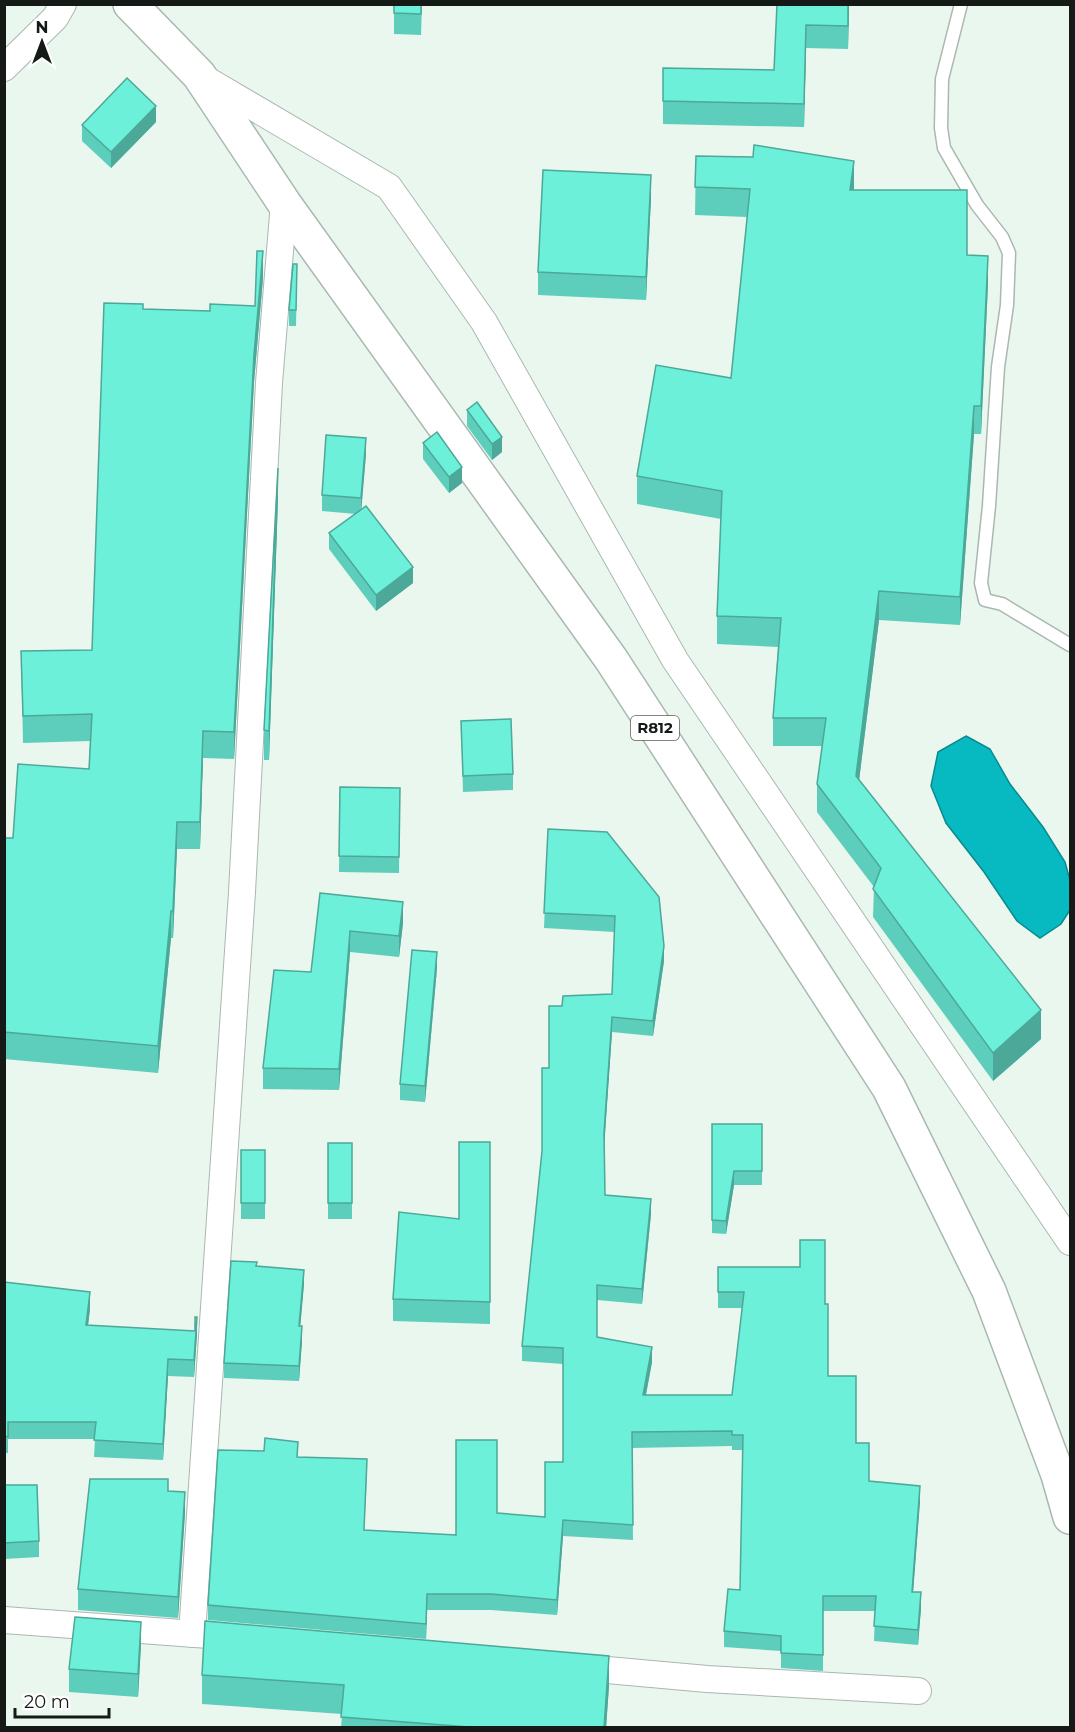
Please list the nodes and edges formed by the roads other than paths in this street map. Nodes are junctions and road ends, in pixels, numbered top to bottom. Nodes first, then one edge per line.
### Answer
1 (63, 4) edge
2 (130, 4) edge
3 (961, 4) edge
4 (4, 68) edge
5 (199, 75) junction
6 (284, 203) junction
7 (1071, 645) edge
8 (1071, 1242) edge
9 (1071, 1517) edge
10 (4, 1620) edge
11 (192, 1634) junction
12 (227, 1637) edge
13 (555, 1665) edge
14 (918, 1691) dead end

1 - 4 street
2 - 5 main road, R812
3 - 7 lane
5 - 6 main road, R812
5 - 8 street
6 - 9 main road, R812
6 - 11 street
10 - 11 street
11 - 12 street
13 - 14 street

